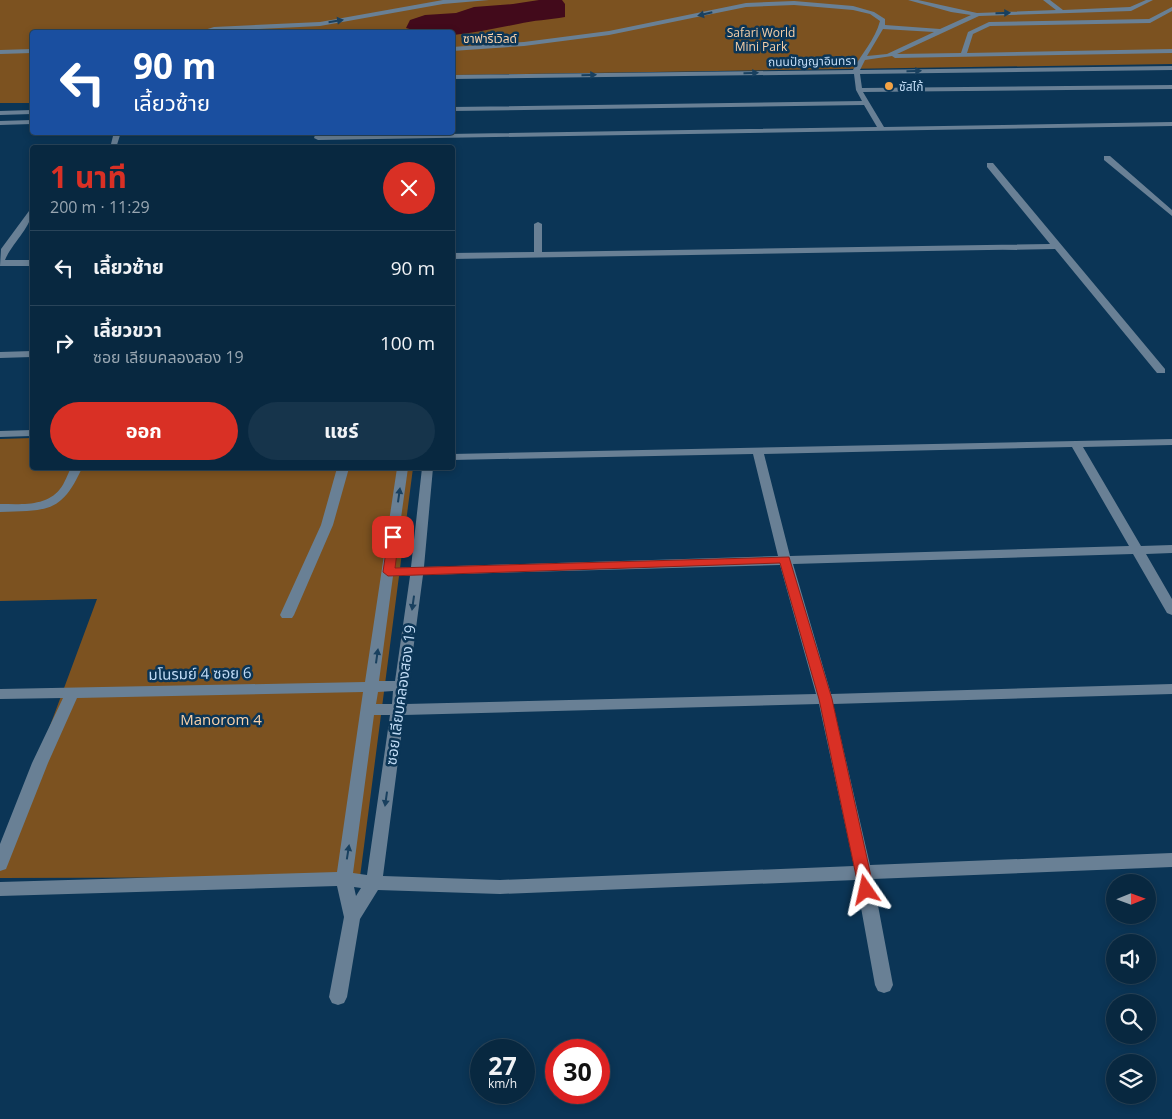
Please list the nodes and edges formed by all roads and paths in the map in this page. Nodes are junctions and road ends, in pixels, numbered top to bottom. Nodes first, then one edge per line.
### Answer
1 (486, 0) edge
2 (911, 0) edge
3 (1046, 0) edge
4 (1150, 0) edge
5 (1172, 9) edge
6 (1061, 11) junction
7 (978, 14) junction
8 (882, 27) junction
9 (210, 30) edge
10 (940, 30) junction
11 (455, 49) edge
12 (30, 51) edge
13 (1172, 51) edge
14 (0, 52) edge
15 (964, 54) junction
16 (888, 56) junction
17 (861, 59) junction
18 (1156, 68) junction
19 (1172, 68) edge
20 (856, 71) junction
21 (455, 77) edge
22 (1169, 77) edge
23 (859, 79) junction
24 (455, 84) edge
25 (1172, 87) edge
26 (859, 90) junction
27 (867, 103) junction
28 (30, 105) edge
29 (0, 106) edge
30 (455, 109) edge
31 (30, 112) edge
32 (0, 113) edge
33 (30, 122) edge
34 (0, 123) edge
35 (1172, 124) edge
36 (882, 130) junction
37 (319, 135) edge
38 (1107, 158) dead end
39 (990, 165) dead end
40 (1172, 214) edge
41 (30, 216) edge
42 (538, 224) dead end
43 (1057, 246) junction
44 (2, 251) edge
45 (538, 255) junction
46 (455, 256) edge
47 (0, 262) edge
48 (30, 263) edge
49 (30, 354) edge
50 (1, 356) edge
51 (1160, 371) dead end
52 (30, 433) edge
53 (0, 434) edge
54 (1172, 442) edge
55 (1076, 445) junction
56 (758, 452) junction
57 (455, 457) edge
58 (75, 470) edge
59 (343, 470) edge
60 (402, 470) edge
61 (427, 470) edge
62 (0, 508) edge
63 (1172, 549) edge
64 (1138, 550) junction
65 (785, 559) junction
66 (417, 570) junction
67 (388, 572) junction
68 (1172, 610) edge
69 (288, 615) dead end
70 (372, 686) junction
71 (401, 686) junction
72 (1172, 688) edge
73 (73, 692) junction
74 (0, 694) edge
75 (825, 699) junction
76 (398, 709) junction
77 (370, 710) junction
78 (1172, 860) edge
79 (0, 864) edge
80 (863, 871) junction
81 (344, 879) junction
82 (374, 883) junction
83 (0, 889) edge
84 (352, 917) junction
85 (884, 985) dead end
86 (338, 997) dead end

9 -> 1 street
2 - 7 street
3 - 6 street
4 - 6 street
5 - 15 street
7 -> 6 street
7 - 10 street
8 - 10 street
8 -> 11 street
8 - 17 street
10 - 16 street
12 - 14 street
13 - 15 street
15 - 16 street
16 - 17 street
17 - 20 street
18 - 19 street, ถนนปัญญาอินทรา
20 -> 18 street, ถนนปัญญาอินทรา
18 - 22 street
21 -> 20 street, ถนนปัญญาอินทรา
20 - 23 street
22 - 23 street, ถนนปัญญาอินทรา
23 - 24 street, ถนนปัญญาอินทรา
23 - 26 street
25 - 26 street
26 - 27 street
27 - 30 street
27 - 36 street
28 - 29 street
31 - 32 street
33 - 34 street
35 - 36 street
36 - 37 street
38 - 40 street
39 - 43 street
41 - 44 street
42 - 45 street
43 - 45 street
43 - 51 street
44 - 47 street
45 - 46 street
47 - 48 street
49 - 50 street
52 - 53 street
54 - 55 street
55 - 56 street
55 - 64 street
56 - 57 street
56 - 65 street
58 - 62 street
59 - 69 street
67 -> 60 street, ซอย เลียบคลองสอง 19
61 - 66 street, ซอย เลียบคลองสอง 19
63 - 64 street
64 - 65 street
64 - 68 street
65 - 66 street
65 - 75 street
66 - 67 street
66 -> 71 street, ซอย เลียบคลองสอง 19
70 -> 67 street, ซอย เลียบคลองสอง 19
70 - 71 street, มโนรมย์ 4 ซอย 6
70 - 73 street, มโนรมย์ 4 ซอย 6
70 - 77 street, ซอย เลียบคลองสอง 19
71 - 76 street, ซอย เลียบคลองสอง 19
72 - 75 street
73 - 74 street, มโนรมย์ 4 ซอย 6
73 - 79 street
75 - 76 street
75 - 80 street
76 - 77 street
76 -> 82 street, ซอย เลียบคลองสอง 19
81 -> 77 street, ซอย เลียบคลองสอง 19
78 - 80 street
80 - 82 street
80 - 85 street
81 - 82 street
81 - 83 street
81 - 84 street, ซอย เลียบคลองสอง 19
82 - 84 street, ซอย เลียบคลองสอง 19
84 - 86 street, ซอย เลียบคลองสอง 19

